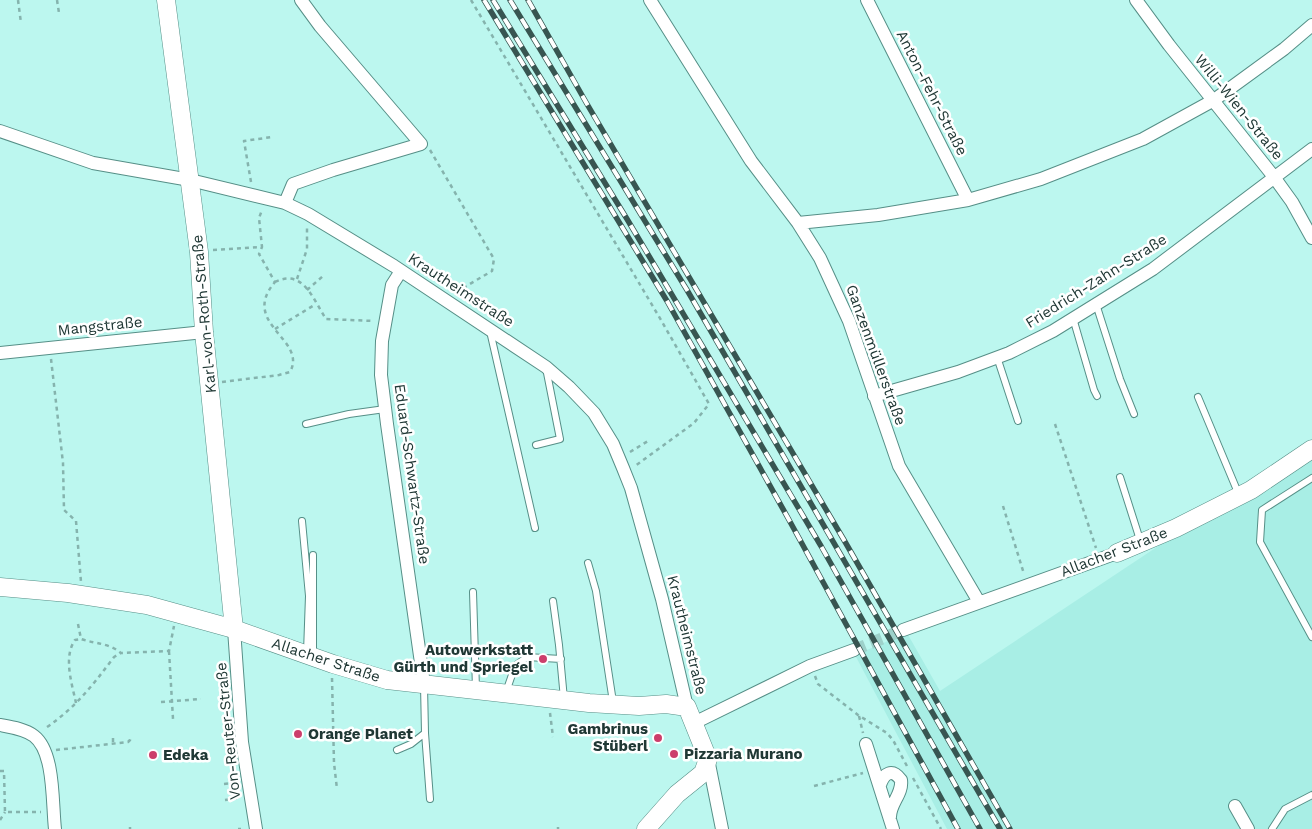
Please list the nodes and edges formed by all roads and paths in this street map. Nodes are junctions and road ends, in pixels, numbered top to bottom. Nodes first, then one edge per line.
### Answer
1 (18, 0) edge
2 (57, 0) edge
3 (166, 0) edge
4 (301, 0) edge
5 (471, 0) edge
6 (650, 0) edge
7 (867, 0) edge
8 (1136, 0) edge
9 (59, 13) dead end
10 (21, 23) dead end
11 (1312, 25) edge
12 (1214, 100) junction
13 (0, 131) edge
14 (272, 137) dead end
15 (421, 144) junction
16 (1312, 149) edge
17 (1274, 177) junction
18 (190, 180) junction
19 (251, 182) dead end
20 (968, 200) junction
21 (286, 203) junction
22 (264, 205) dead end
23 (307, 219) dead end
24 (798, 223) junction
25 (1312, 238) edge
26 (262, 247) junction
27 (199, 252) junction
28 (401, 271) junction
29 (323, 276) dead end
30 (297, 279) junction
31 (275, 282) junction
32 (307, 290) junction
33 (453, 294) dead end
34 (316, 304) junction
35 (1096, 304) junction
36 (1073, 318) junction
37 (386, 321) junction
38 (275, 329) junction
39 (490, 329) junction
40 (204, 332) junction
41 (50, 347) junction
42 (0, 353) edge
43 (997, 357) junction
44 (546, 366) junction
45 (210, 384) junction
46 (874, 396) junction
47 (1097, 396) dead end
48 (1198, 397) dead end
49 (385, 409) junction
50 (1134, 414) dead end
51 (1018, 421) dead end
52 (306, 424) dead end
53 (1055, 424) dead end
54 (648, 441) dead end
55 (536, 445) dead end
56 (1311, 452) edge
57 (626, 454) dead end
58 (625, 473) junction
59 (1120, 477) dead end
60 (1312, 478) edge
61 (1240, 496) junction
62 (1003, 506) dead end
63 (302, 521) dead end
64 (535, 528) dead end
65 (1141, 543) junction
66 (1117, 553) joint
67 (313, 556) dead end
68 (1100, 559) junction
69 (588, 563) dead end
70 (81, 576) dead end
71 (1027, 585) junction
72 (0, 588) edge
73 (473, 592) dead end
74 (552, 601) dead end
75 (979, 602) junction
76 (177, 612) junction
77 (78, 624) dead end
78 (234, 629) junction
79 (903, 630) tunnel mouth
80 (1312, 637) edge
81 (82, 639) junction
82 (854, 650) tunnel mouth
83 (169, 651) junction
84 (121, 653) junction
85 (310, 656) junction
86 (560, 659) junction
87 (333, 664) junction
88 (810, 666) junction
89 (424, 684) junction
90 (476, 690) junction
91 (506, 693) junction
92 (201, 699) dead end
93 (172, 701) junction
94 (161, 702) dead end
95 (76, 704) junction
96 (557, 704) junction
97 (614, 704) junction
98 (687, 707) junction
99 (858, 715) junction
100 (173, 719) dead end
101 (694, 723) junction
102 (0, 725) edge
103 (47, 727) dead end
104 (426, 732) junction
105 (131, 737) dead end
106 (112, 738) dead end
107 (553, 738) dead end
108 (113, 743) junction
109 (866, 744) joint
110 (397, 750) dead end
111 (46, 752) junction
112 (708, 758) junction
113 (0, 771) edge
114 (868, 772) dead end
115 (234, 783) dead end
116 (224, 784) dead end
117 (880, 785) junction
118 (814, 786) dead end
119 (337, 789) dead end
120 (1312, 795) edge
121 (430, 799) dead end
122 (1235, 806) dead end
123 (48, 811) dead end
124 (5, 812) junction
125 (0, 820) edge
126 (892, 827) edge
127 (54, 829) edge
128 (256, 829) edge
129 (646, 829) edge
130 (722, 829) edge
131 (941, 829) edge
132 (1248, 829) edge
133 (1272, 829) edge

1 - 10 path
2 - 9 path
3 - 18 street, Karl-von-Roth-Straße
4 - 15 street
5 - 58 path
6 - 24 street, Ganzenmüllerstraße
7 - 20 street, Anton-Fehr-Straße
8 - 12 street, Willi-Wien-Straße
11 - 12 street
12 - 17 street, Willi-Wien-Straße
12 - 20 street
13 - 18 street, Krautheimstraße
14 - 19 path
15 - 21 street
15 - 33 path
16 - 17 street, Friedrich-Zahn-Straße
17 - 25 street, Willi-Wien-Straße
17 - 35 street, Friedrich-Zahn-Straße
18 - 21 street, Krautheimstraße
18 - 27 street, Karl-von-Roth-Straße
20 - 24 street
21 - 28 street, Krautheimstraße
22 - 26 path
23 - 30 path
24 - 46 street, Ganzenmüllerstraße
26 - 27 path
26 - 31 path
27 - 40 street, Karl-von-Roth-Straße
28 - 37 street, Eduard-Schwartz-Straße
28 - 39 street, Krautheimstraße
29 - 32 path
30 - 31 path
30 - 32 path
31 - 38 path
32 - 34 path
34 - 37 path
34 - 38 path
35 - 36 street, Friedrich-Zahn-Straße
35 - 50 lane
36 - 43 street, Friedrich-Zahn-Straße
36 - 47 lane
37 - 49 street, Eduard-Schwartz-Straße
38 - 45 path
39 - 44 street, Krautheimstraße
39 - 64 lane
40 - 41 street, Mangstraße
40 - 45 street, Karl-von-Roth-Straße
41 - 42 street, Mangstraße
41 - 70 path
43 - 46 street, Friedrich-Zahn-Straße
43 - 51 lane
44 - 55 lane
44 - 58 street, Krautheimstraße
45 - 78 street, Karl-von-Roth-Straße
46 - 75 street, Ganzenmüllerstraße
48 - 61 lane
49 - 52 lane
49 - 89 street, Eduard-Schwartz-Straße
53 - 68 path
54 - 57 path
56 - 61 street, Allacher Straße
58 - 98 street, Krautheimstraße
59 - 65 lane
60 - 80 lane
61 - 65 street, Allacher Straße
62 - 71 path
63 - 85 lane
65 - 66 street, Allacher Straße
66 - 68 street, Allacher Straße
67 - 85 lane
68 - 71 street, Allacher Straße
69 - 97 lane
71 - 75 street, Allacher Straße
72 - 76 street, Allacher Straße
73 - 90 lane
74 - 86 lane
75 - 79 street, Allacher Straße
76 - 78 street, Allacher Straße
76 - 83 path
77 - 81 path
78 - 85 street, Allacher Straße
78 - 128 street, Von-Reuter-Straße
81 - 84 path
81 - 95 path
82 - 88 street
83 - 84 path
83 - 93 path
84 - 95 path
85 - 87 street, Allacher Straße
86 - 91 lane
86 - 96 lane
87 - 89 street, Allacher Straße
87 - 119 path
88 - 99 path
88 - 101 street
89 - 90 street, Allacher Straße
89 - 104 lane
90 - 91 street, Allacher Straße
91 - 96 street, Allacher Straße
92 - 93 path
93 - 94 path
93 - 100 path
95 - 103 path
96 - 97 street, Allacher Straße
96 - 107 path
97 - 98 street, Allacher Straße
98 - 101 street
99 - 109 path
99 - 131 path
101 - 112 street
102 - 111 street
104 - 110 lane
104 - 121 lane
105 - 108 path
106 - 108 path
108 - 111 path
109 - 117 street
111 - 127 street
112 - 129 street
112 - 130 street
113 - 124 path
114 - 118 path
115 - 116 path
117 - 126 street
117 - 126 street
120 - 133 lane
122 - 132 street
123 - 124 path
124 - 125 path

